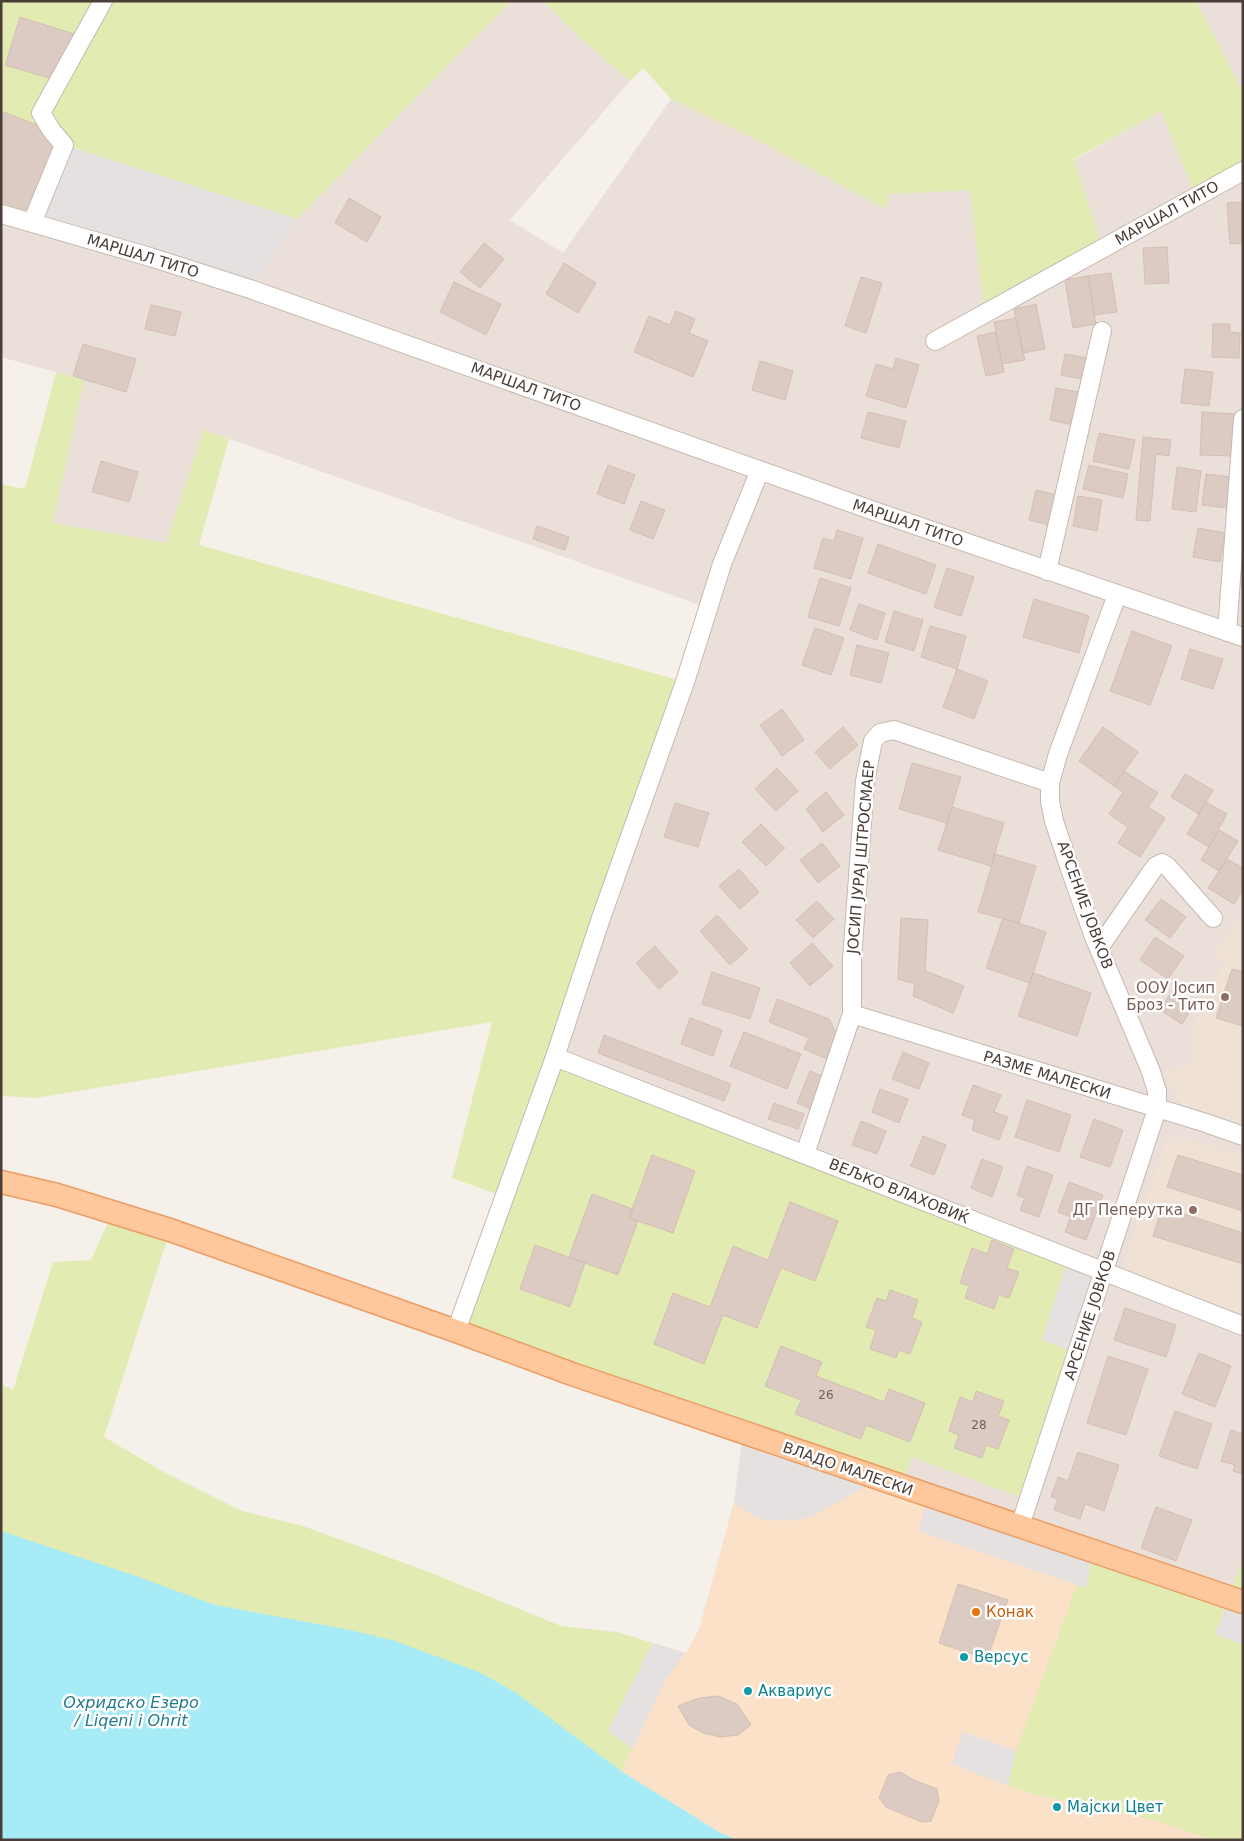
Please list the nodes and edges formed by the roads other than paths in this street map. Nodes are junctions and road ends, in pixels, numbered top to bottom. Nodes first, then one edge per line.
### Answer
1 (103, 1) edge
2 (1243, 171) edge
3 (1, 214) edge
4 (32, 223) junction
5 (1102, 331) dead end
6 (934, 341) dead end
7 (1243, 419) edge
8 (760, 470) junction
9 (1047, 571) junction
10 (1117, 595) junction
11 (1235, 634) edge
12 (1050, 783) junction
13 (1213, 918) dead end
14 (1099, 948) junction
15 (852, 1014) junction
16 (555, 1057) junction
17 (1157, 1109) junction
18 (1243, 1136) edge
19 (805, 1154) junction
20 (1, 1182) edge
21 (1104, 1272) junction
22 (1243, 1326) edge
23 (456, 1331) junction
24 (1020, 1526) junction
25 (1243, 1602) edge

1 - 4 street
2 - 6 street, МАРШАЛ ТИТО
3 - 4 street, МАРШАЛ ТИТО
4 - 8 street, МАРШАЛ ТИТО
5 - 9 street
7 - 11 street, МАРШАЛ ТИТО
8 - 9 street, МАРШАЛ ТИТО
8 - 16 street
9 - 10 street, МАРШАЛ ТИТО
10 - 11 street, МАРШАЛ ТИТО
10 - 12 street, АРСЕНИЕ ЈОВКОВ
12 - 14 street, АРСЕНИЕ ЈОВКОВ
12 - 15 street, ЈОСИП ЈУРАЈ ШТРОСМАЕР
13 - 14 street
14 - 17 street, АРСЕНИЕ ЈОВКОВ
15 - 17 street, РАЗМЕ МАЛЕСКИ
15 - 19 street, ЈОСИП ЈУРАЈ ШТРОСМАЕР
16 - 19 street, ВЕЉКО ВЛАХОВИЌ
16 - 23 street
17 - 18 street, РАЗМЕ МАЛЕСКИ
17 - 21 street, АРСЕНИЕ ЈОВКОВ
19 - 21 street, ВЕЉКО ВЛАХОВИЌ
20 - 23 main road, ВЛАДО МАЛЕСКИ
21 - 22 street, ВЕЉКО ВЛАХОВИЌ
21 - 24 street, АРСЕНИЕ ЈОВКОВ
23 - 24 main road, ВЛАДО МАЛЕСКИ
24 - 25 main road, ВЛАДО МАЛЕСКИ

